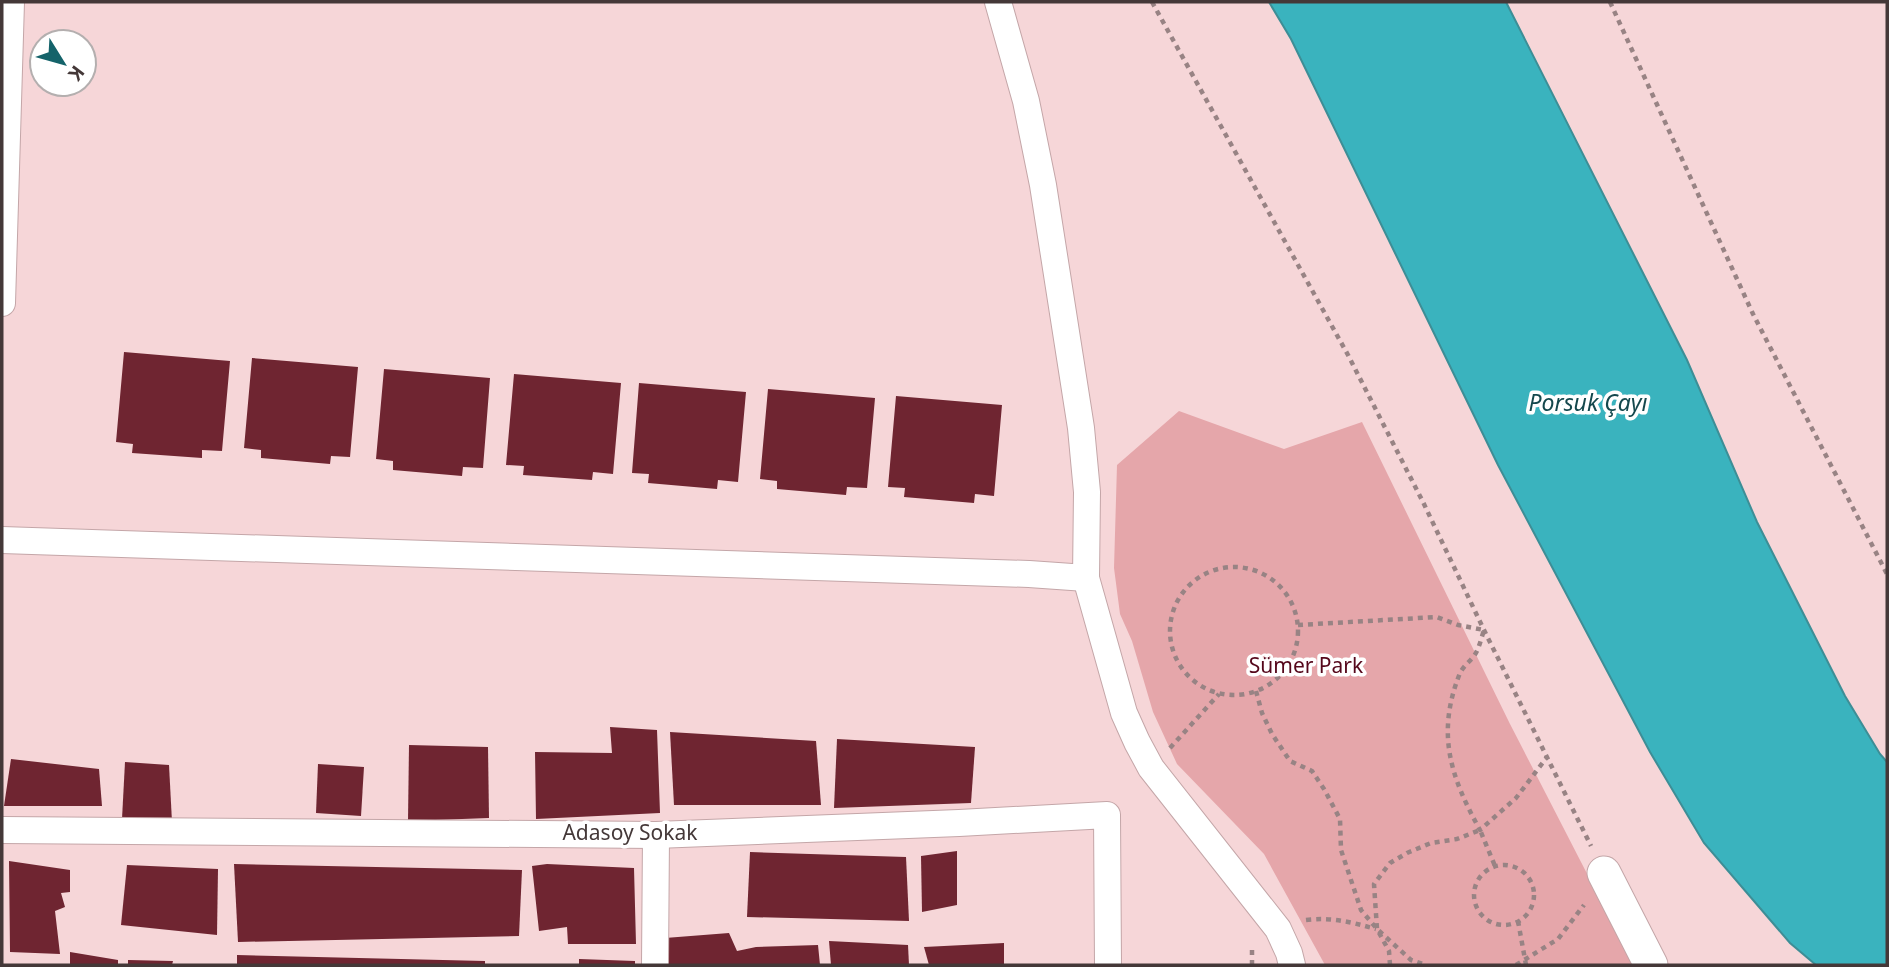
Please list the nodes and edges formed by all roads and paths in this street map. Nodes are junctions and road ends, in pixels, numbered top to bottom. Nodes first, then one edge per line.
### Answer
1 (11, 2) edge
2 (998, 2) edge
3 (1152, 2) edge
4 (1610, 2) edge
5 (2, 303) edge
6 (2, 540) edge
7 (1887, 574) edge
8 (1086, 578) junction
9 (1298, 625) junction
10 (1484, 630) junction
11 (1256, 691) junction
12 (1546, 757) junction
13 (2, 830) edge
14 (1480, 830) junction
15 (656, 835) junction
16 (1495, 866) junction
17 (1604, 873) junction
18 (1518, 921) junction
19 (1377, 929) junction
20 (1526, 958) junction
21 (655, 965) edge
22 (1108, 965) edge
23 (1292, 965) edge
24 (1390, 965) edge
25 (1426, 965) edge
26 (1516, 965) edge
27 (1526, 965) edge
28 (1651, 965) edge

1 - 5 street
2 - 8 street
3 - 10 path
4 - 7 path
6 - 8 street
8 - 23 street
9 - 10 path
9 - 11 path
9 - 11 path
10 - 12 path
10 - 14 path
11 - 19 path
12 - 14 path
12 - 17 path
13 - 15 street, Adasoy Sokak
14 - 16 path
14 - 19 path
15 - 21 street
15 - 22 street, Adasoy Sokak
16 - 18 path
16 - 18 path
17 - 20 path
17 - 28 street
18 - 20 path
19 - 24 path
19 - 25 path
20 - 26 path
20 - 27 path

